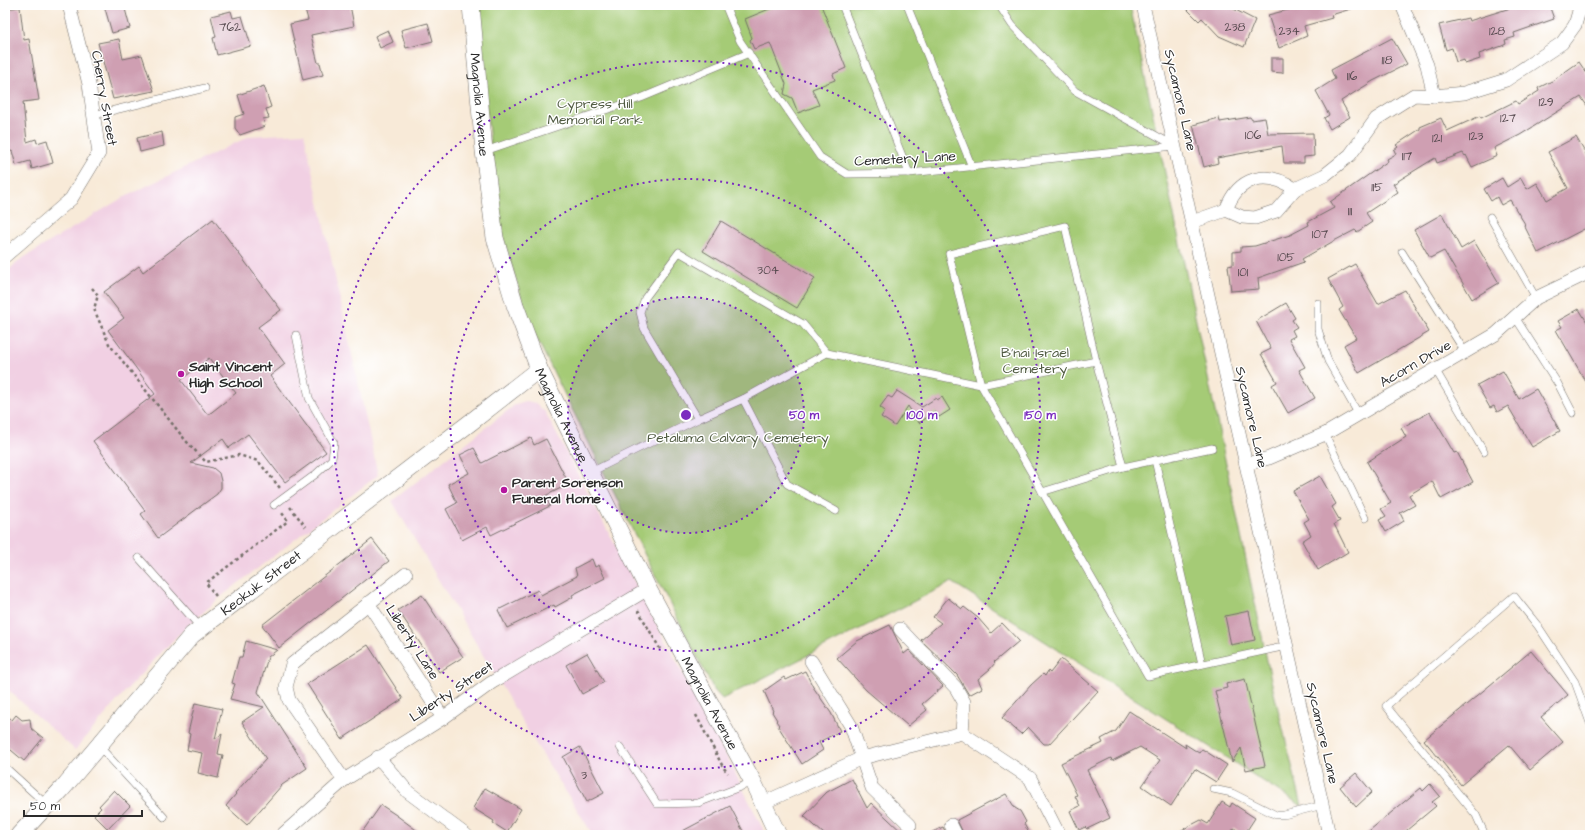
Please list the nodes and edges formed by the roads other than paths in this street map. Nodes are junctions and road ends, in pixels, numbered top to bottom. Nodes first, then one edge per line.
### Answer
1 (69, 5) edge
2 (471, 5) edge
3 (725, 5) edge
4 (842, 5) edge
5 (907, 5) edge
6 (999, 5) edge
7 (1143, 5) edge
8 (1402, 5) edge
9 (1578, 5) edge
10 (749, 53) junction
11 (205, 88) dead end
12 (1434, 96) junction
13 (94, 115) junction
14 (1175, 146) junction
15 (484, 151) junction
16 (972, 166) junction
17 (909, 173) junction
18 (1295, 189) junction
19 (1226, 210) junction
20 (1490, 217) dead end
21 (1192, 222) junction
22 (7, 252) edge
23 (1402, 252) dead end
24 (1590, 272) edge
25 (1536, 298) junction
26 (1318, 304) dead end
27 (1514, 317) junction
28 (296, 336) dead end
29 (1465, 352) junction
30 (827, 353) junction
31 (1096, 361) junction
32 (538, 369) junction
33 (1435, 370) junction
34 (981, 384) junction
35 (743, 399) junction
36 (1573, 413) dead end
37 (1358, 415) junction
38 (698, 419) junction
39 (1325, 434) junction
40 (1212, 448) dead end
41 (1484, 452) dead end
42 (1155, 460) junction
43 (1246, 464) junction
44 (1123, 467) junction
45 (590, 472) junction
46 (1042, 492) junction
47 (274, 504) dead end
48 (836, 511) dead end
49 (1365, 518) dead end
50 (139, 558) dead end
51 (406, 574) dead end
52 (648, 588) junction
53 (368, 603) junction
54 (201, 628) junction
55 (900, 629) dead end
56 (1287, 646) junction
57 (811, 661) dead end
58 (1202, 664) junction
59 (443, 718) junction
60 (1590, 723) edge
61 (962, 733) junction
62 (98, 746) junction
63 (620, 747) dead end
64 (378, 757) junction
65 (862, 758) junction
66 (5, 767) edge
67 (344, 780) junction
68 (753, 782) junction
69 (1213, 789) dead end
70 (763, 804) junction
71 (47, 805) junction
72 (1323, 805) junction
73 (164, 817) dead end
74 (910, 825) dead end
75 (20, 835) edge
76 (282, 835) edge
77 (466, 835) edge
78 (778, 835) edge
79 (1059, 835) edge
80 (1330, 835) edge
81 (1485, 835) edge

1 - 13 street, Cherry Street
2 - 15 street, Magnolia Avenue
3 - 10 lane, Cemetery Lane
4 - 17 lane
5 - 16 lane
6 - 14 lane
7 - 14 street, Sycamore Lane
8 - 12 street
9 - 12 street
10 - 15 lane
10 - 17 lane, Cemetery Lane
11 - 13 lane
12 - 18 street
13 - 22 street, Cherry Street
14 - 16 lane, Cemetery Lane
14 - 21 street, Sycamore Lane
15 - 32 street, Magnolia Avenue
16 - 17 lane, Cemetery Lane
18 - 19 street
18 - 19 street
19 - 21 street
20 - 25 lane
21 - 43 street, Sycamore Lane
23 - 29 lane
24 - 25 street, Acorn Drive
25 - 27 street, Acorn Drive
26 - 37 lane
27 - 29 street, Acorn Drive
27 - 36 lane
28 - 47 lane
29 - 33 street, Acorn Drive
30 - 34 lane
30 - 35 lane
30 - 38 lane
31 - 34 lane
31 - 34 lane
31 - 44 lane
32 - 45 street, Magnolia Avenue
32 - 54 street, Keokuk Street
33 - 37 street, Acorn Drive
33 - 41 lane
34 - 46 lane
35 - 38 lane
35 - 48 lane
37 - 39 street, Acorn Drive
38 - 45 lane
39 - 43 street, Acorn Drive
39 - 49 lane
40 - 42 lane
42 - 44 lane
42 - 58 lane
43 - 56 street, Sycamore Lane
44 - 46 lane
45 - 52 street, Magnolia Avenue
46 - 58 lane
50 - 54 lane
51 - 53 street, Liberty Lane
52 - 59 street, Liberty Street
52 - 68 street, Magnolia Avenue
53 - 59 street, Liberty Lane
53 - 67 street, Liberty Lane
54 - 62 street, Keokuk Street
55 - 61 street
56 - 58 lane
56 - 72 street, Sycamore Lane
57 - 65 street
59 - 64 street, Liberty Street
60 - 81 lane
61 - 65 street
61 - 79 street
62 - 71 street, Keokuk Street
62 - 73 lane
63 - 68 lane
64 - 67 street, Liberty Street
64 - 77 street
65 - 70 street
65 - 74 street
66 - 71 lane
67 - 76 street, Liberty Street
68 - 70 street, Magnolia Avenue
69 - 72 lane
70 - 78 street, Magnolia Avenue
71 - 75 street, Keokuk Street
72 - 80 street, Sycamore Lane

